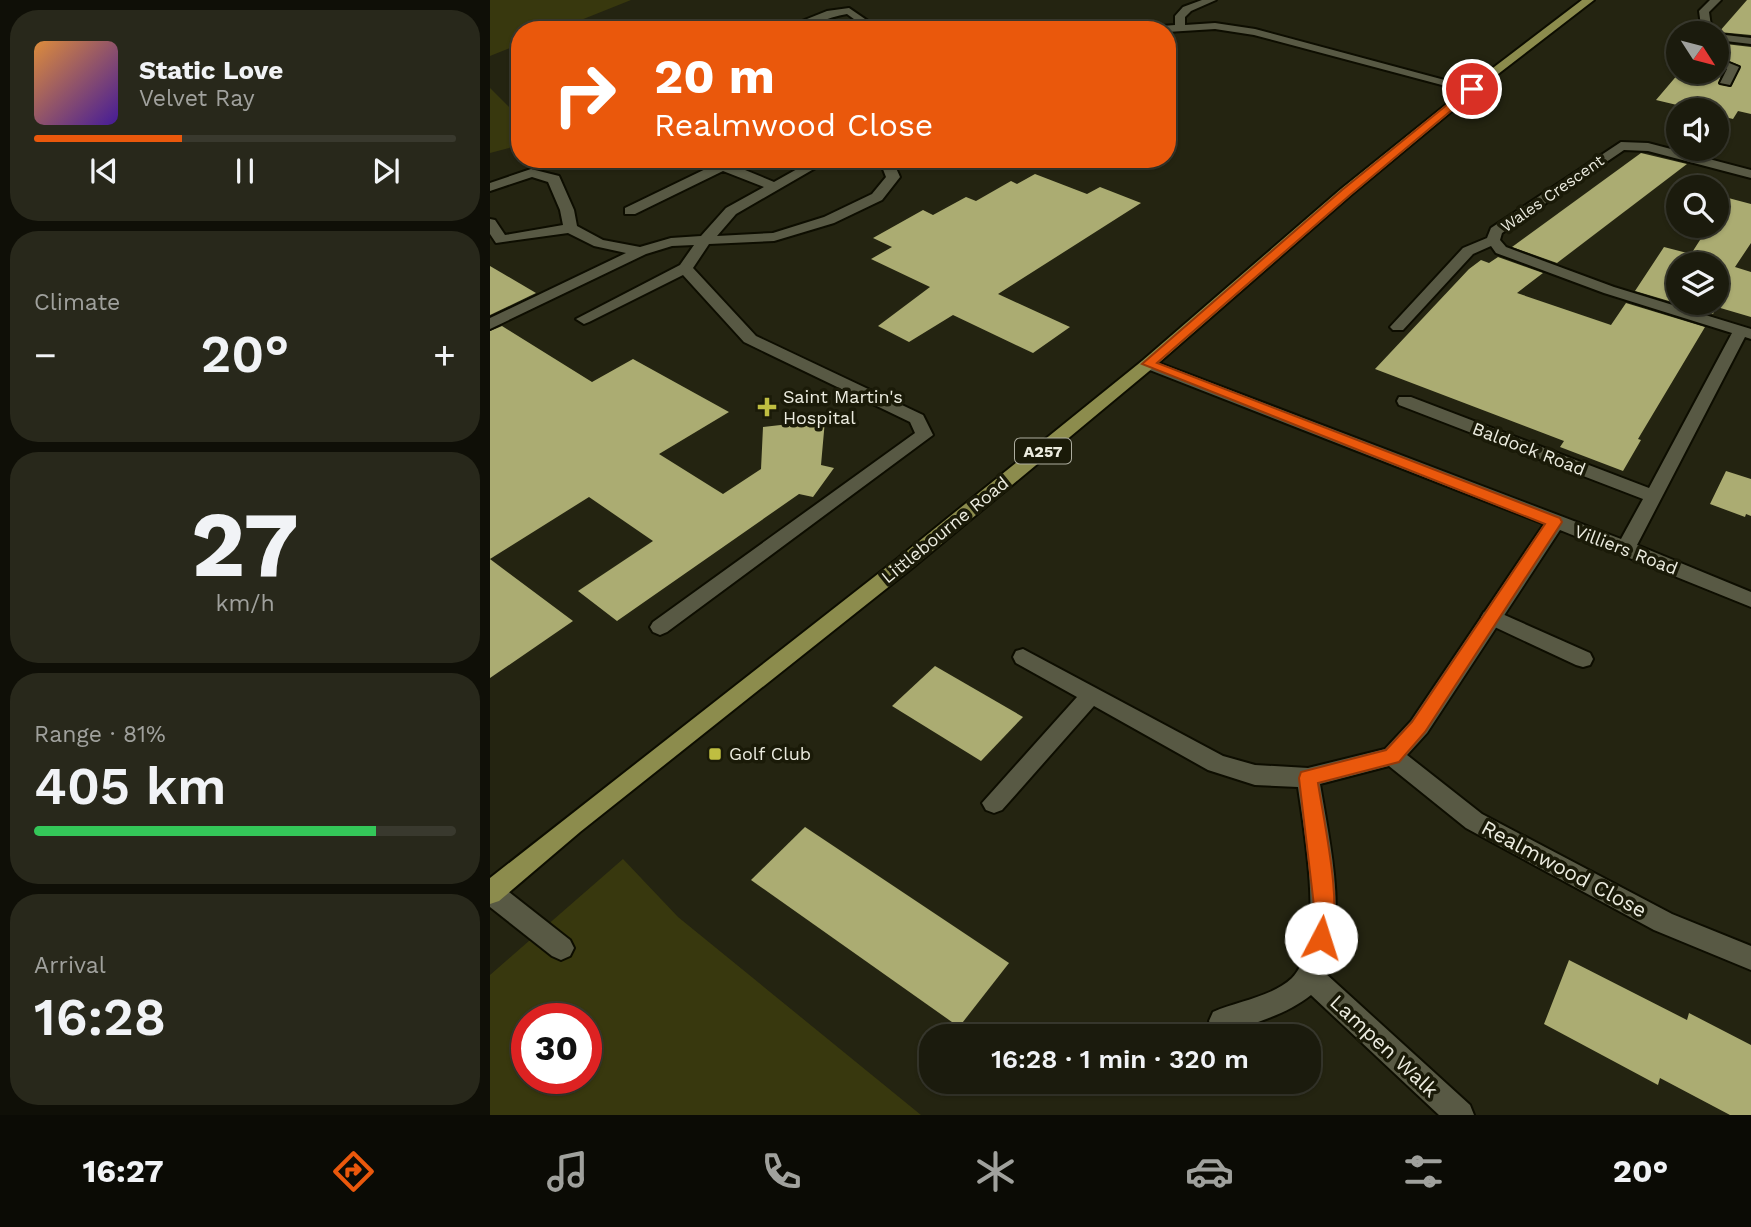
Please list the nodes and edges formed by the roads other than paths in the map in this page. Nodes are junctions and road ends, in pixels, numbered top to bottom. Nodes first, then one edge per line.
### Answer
1 (1211, 0) edge
2 (1589, 0) edge
3 (1716, 0) edge
4 (848, 5) edge
5 (809, 21) edge
6 (866, 21) edge
7 (1705, 21) edge
8 (1176, 27) edge
9 (1180, 27) junction
10 (1729, 38) edge
11 (1751, 41) edge
12 (1472, 89) junction
13 (719, 168) edge
14 (728, 168) edge
15 (808, 168) edge
16 (889, 168) edge
17 (1751, 174) edge
18 (773, 186) junction
19 (490, 187) edge
20 (630, 211) dead end
21 (490, 223) edge
22 (570, 228) junction
23 (706, 239) junction
24 (1493, 240) junction
25 (641, 251) junction
26 (685, 268) junction
27 (583, 319) dead end
28 (490, 324) edge
29 (1398, 327) dead end
30 (1746, 332) edge
31 (1148, 364) junction
32 (1405, 401) dead end
33 (1653, 496) junction
34 (1555, 522) junction
35 (1626, 548) junction
36 (1751, 600) edge
37 (1491, 617) junction
38 (660, 627) dead end
39 (1023, 657) dead end
40 (1583, 659) dead end
41 (1091, 695) junction
42 (1392, 756) junction
43 (1308, 778) junction
44 (994, 803) dead end
45 (490, 893) edge
46 (561, 947) dead end
47 (1751, 958) edge
48 (1309, 976) junction
49 (1222, 1021) dead end
50 (1460, 1115) edge

1 - 9 street
2 - 12 main road, Littlebourne Road / A257
3 - 7 street
4 - 5 street
4 - 6 street
8 - 9 street
9 - 12 street
10 - 11 street
12 - 31 main road, Littlebourne Road / A257
13 - 20 street
14 - 18 street
15 - 18 lane
16 - 23 street
17 - 24 street, Wales Crescent
18 - 23 lane
19 - 22 street
21 - 22 street
22 - 25 street
23 - 25 street
23 - 26 lane
24 - 29 street
24 - 30 street, Wales Crescent
25 - 28 street
26 - 27 street
26 - 38 lane
30 - 33 street
31 - 34 street, Villiers Road
31 - 45 main road, Littlebourne Road / A257
32 - 33 street, Baldock Road
33 - 35 street
34 - 35 street, Villiers Road
34 - 37 street
35 - 36 street, Villiers Road
37 - 40 street
37 - 42 street
39 - 41 street
41 - 43 street
41 - 44 street
42 - 43 street
42 - 47 street, Realmwood Close
43 - 48 street
45 - 46 street
48 - 49 street
48 - 50 street, Lampen Walk

